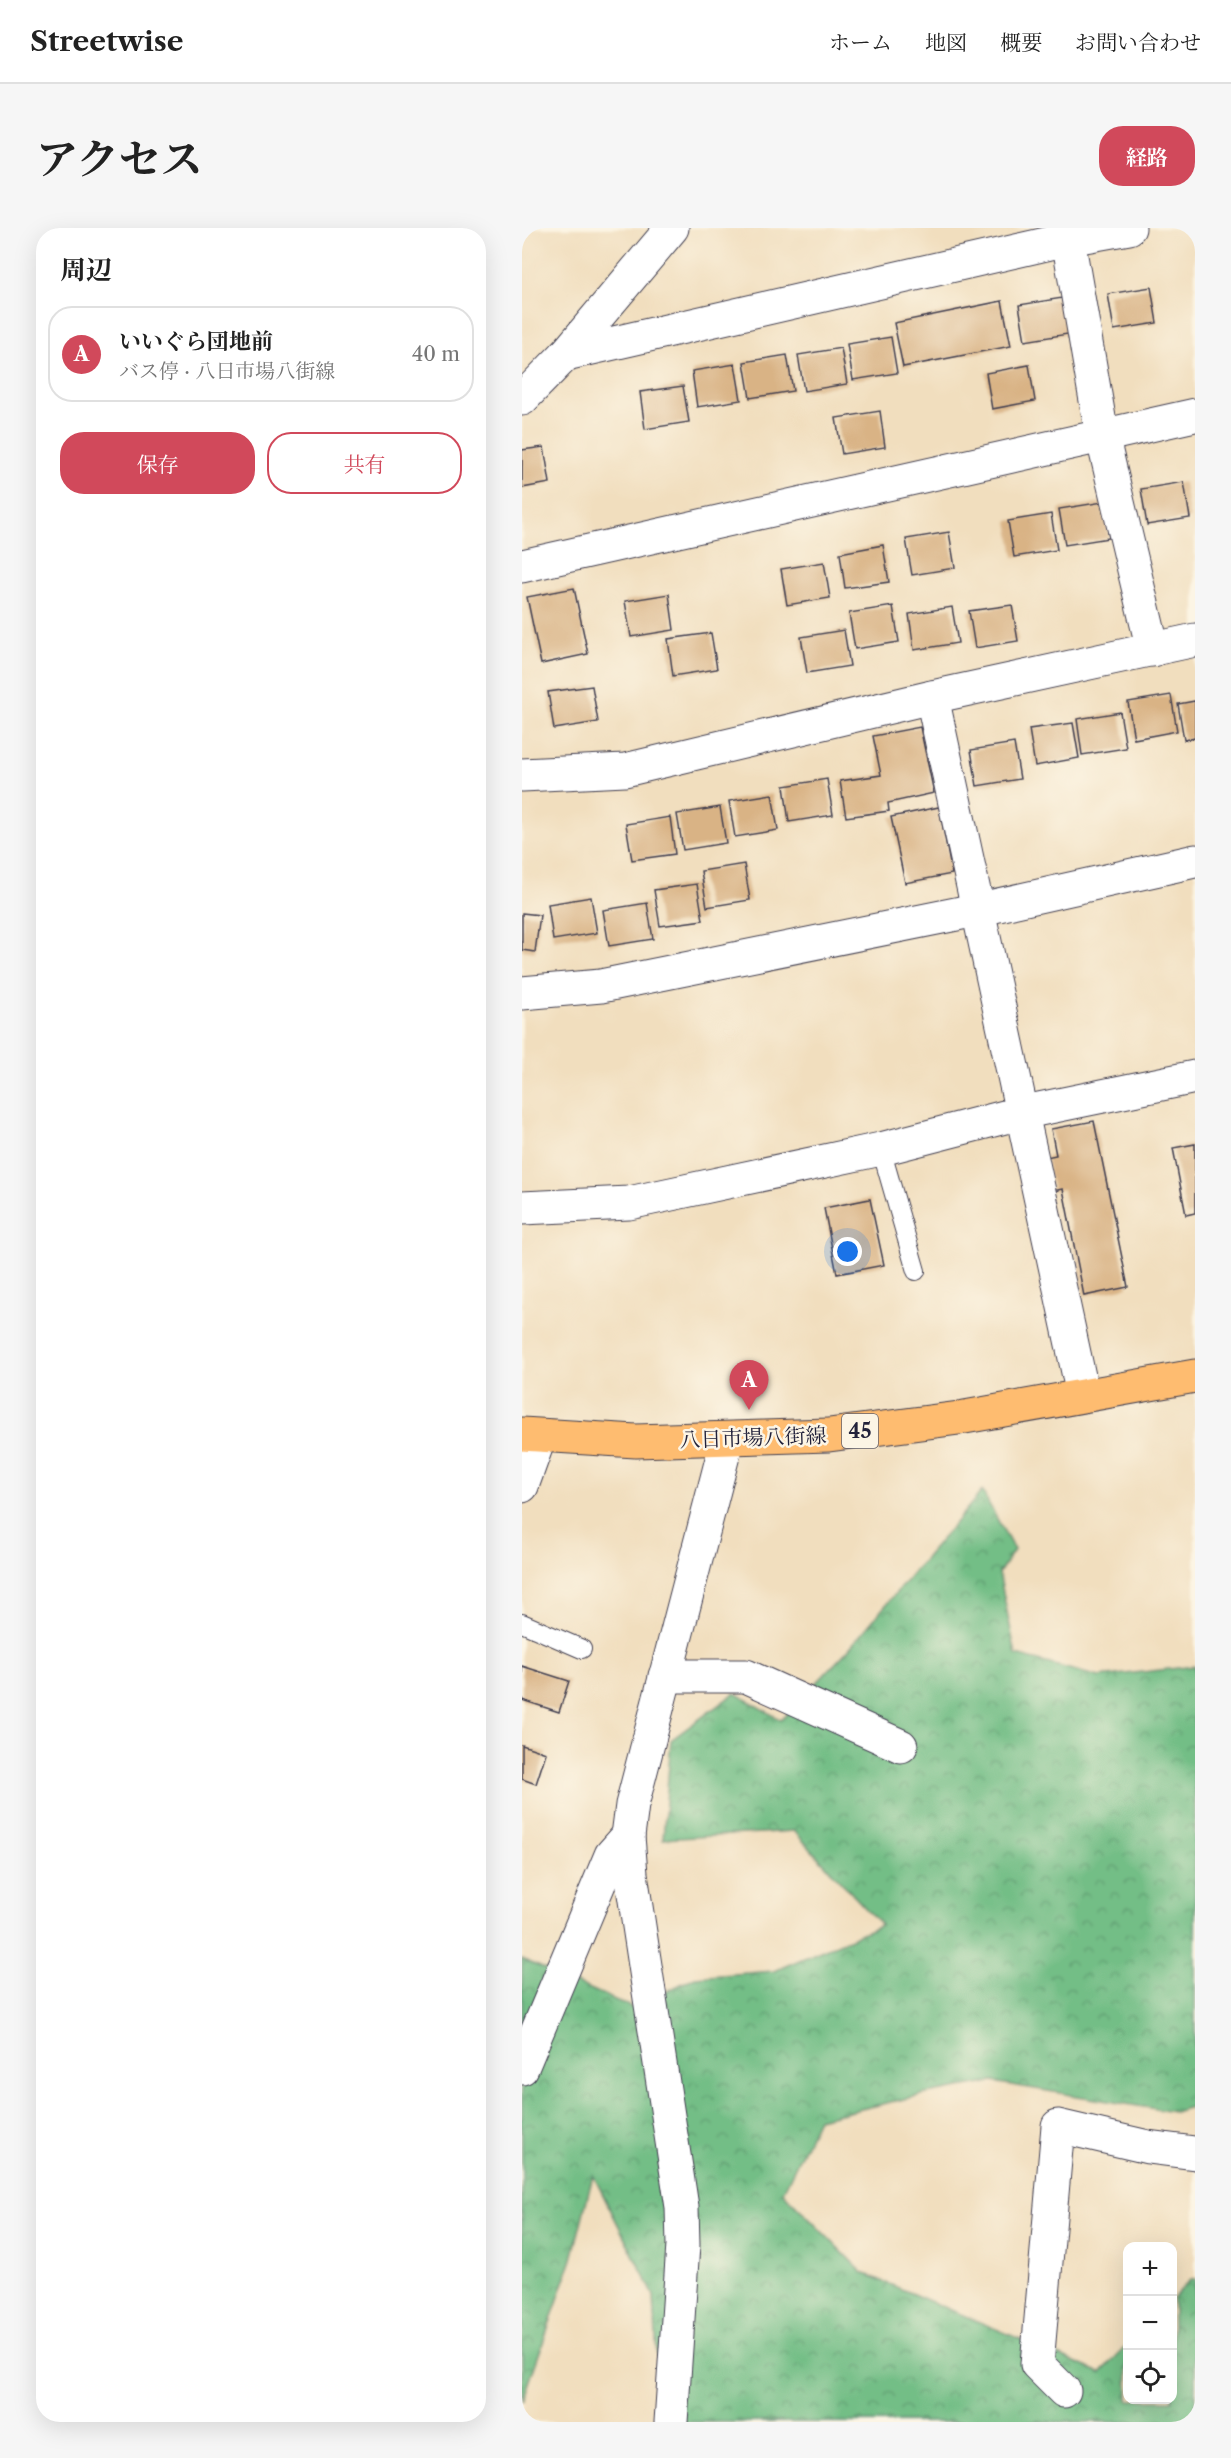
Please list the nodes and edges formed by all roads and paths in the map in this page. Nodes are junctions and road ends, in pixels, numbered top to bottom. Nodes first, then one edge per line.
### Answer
1 (672, 228) edge
2 (1129, 228) edge
3 (1068, 239) junction
4 (566, 354) junction
5 (522, 399) edge
6 (1195, 414) edge
7 (1102, 435) junction
8 (522, 566) edge
9 (1195, 640) edge
10 (1153, 650) junction
11 (932, 697) junction
12 (522, 775) edge
13 (1195, 861) edge
14 (976, 910) junction
15 (522, 993) edge
16 (1195, 1077) edge
17 (1020, 1113) junction
18 (881, 1149) junction
19 (522, 1208) edge
20 (916, 1271) dead end
21 (1195, 1376) edge
22 (1083, 1395) junction
23 (531, 1435) edge
24 (727, 1440) junction
25 (522, 1486) edge
26 (522, 1623) edge
27 (582, 1648) dead end
28 (665, 1676) junction
29 (901, 1746) dead end
30 (628, 1836) junction
31 (522, 2068) edge
32 (1195, 2153) edge
33 (1064, 2391) dead end
34 (665, 2419) edge

1 - 4 street
2 - 3 street
3 - 4 street
3 - 7 street
4 - 5 street
6 - 7 street
7 - 8 street
7 - 10 street
9 - 10 street
10 - 11 street
11 - 12 street
11 - 14 street
13 - 14 street
14 - 15 street
14 - 17 street
16 - 17 street
17 - 18 street
17 - 22 street
18 - 19 street
18 - 20 lane
21 - 22 main road, 八日市場八街線 / 45
22 - 24 main road, 八日市場八街線 / 45
23 - 24 main road, 八日市場八街線 / 45
23 - 25 street
24 - 28 street
26 - 27 lane
28 - 29 street
28 - 30 street
30 - 31 street
30 - 34 street
32 - 33 street

